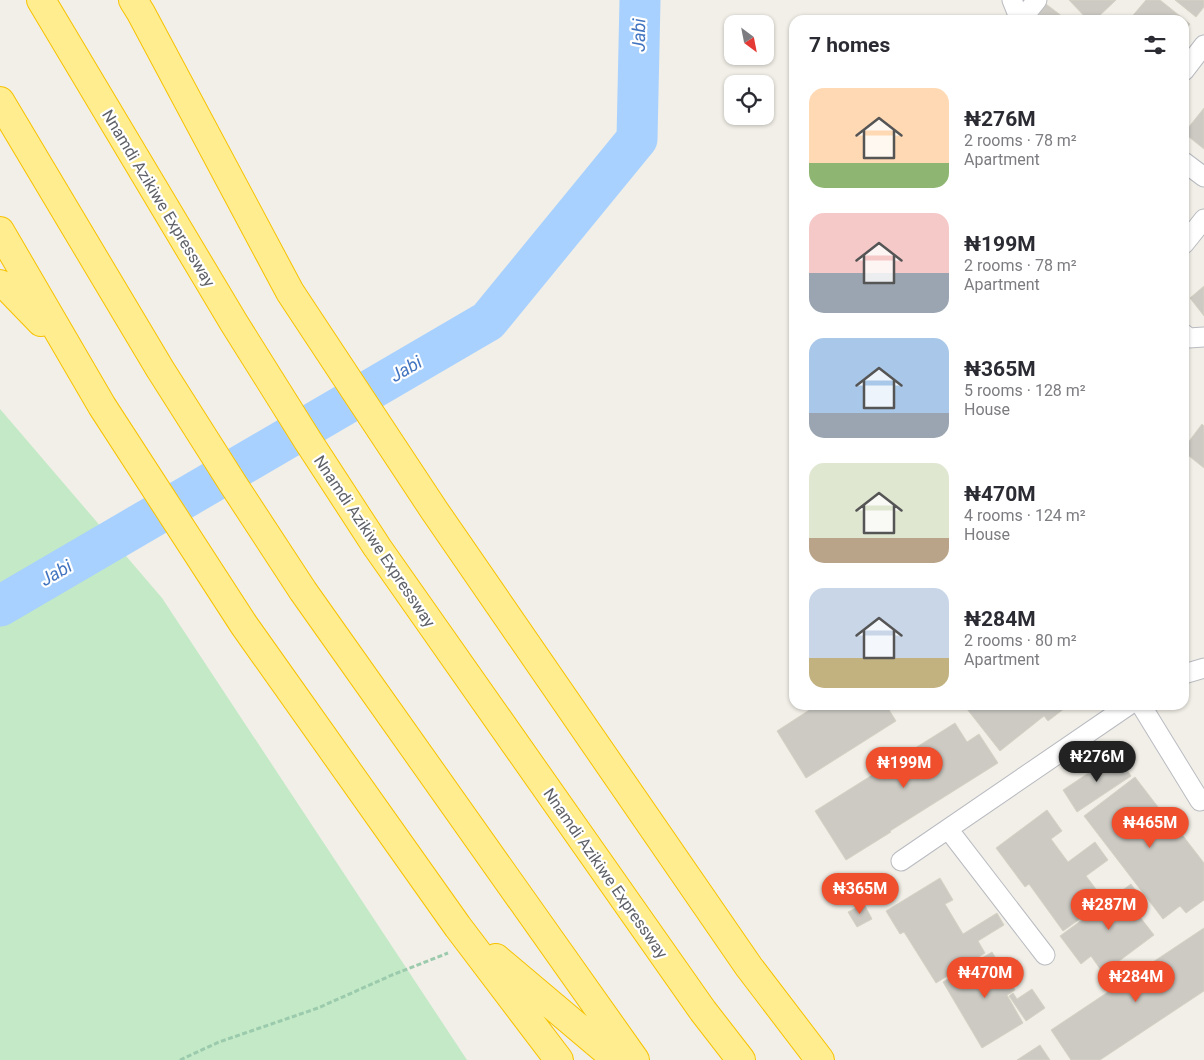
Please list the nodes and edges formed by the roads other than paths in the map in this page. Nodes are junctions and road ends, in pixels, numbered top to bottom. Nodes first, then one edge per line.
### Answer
1 (41, 0) edge
2 (1012, 0) edge
3 (1037, 0) edge
4 (139, 4) edge
5 (1019, 15) edge
6 (1025, 15) edge
7 (1204, 44) edge
8 (1189, 64) edge
9 (0, 100) edge
10 (1189, 166) edge
11 (1204, 177) edge
12 (1204, 220) edge
13 (0, 231) edge
14 (1189, 238) edge
15 (0, 284) edge
16 (1204, 337) edge
17 (1189, 338) edge
18 (73, 356) junction
19 (1204, 668) edge
20 (1189, 672) edge
21 (1122, 710) edge
22 (1144, 710) edge
23 (1200, 801) dead end
24 (948, 829) junction
25 (901, 861) dead end
26 (465, 935) junction
27 (1045, 956) dead end
28 (559, 1060) edge
29 (617, 1060) edge
30 (635, 1060) edge
31 (741, 1060) edge
32 (820, 1060) edge

1 - 31 highway, Nnamdi Azikiwe Expressway
2 - 5 street
3 - 6 street
4 - 32 highway
7 - 8 street
9 - 30 highway
10 - 11 street
12 - 14 street
13 - 18 highway
15 - 18 highway
16 - 17 street
18 - 26 highway
19 - 20 street
21 - 24 street
22 - 23 street
24 - 25 street
24 - 27 street
26 - 28 highway
26 - 29 highway

